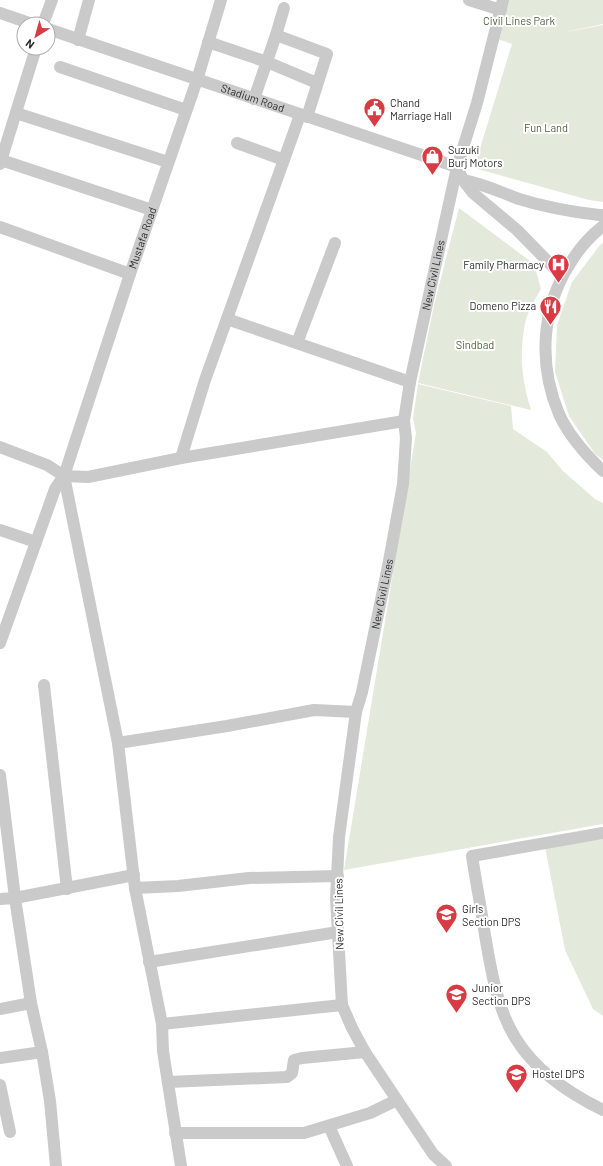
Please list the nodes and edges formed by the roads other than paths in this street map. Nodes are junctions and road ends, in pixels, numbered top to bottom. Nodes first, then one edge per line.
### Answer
1 (52, 0) edge
2 (89, 0) edge
3 (221, 0) edge
4 (469, 0) edge
5 (502, 5) edge
6 (284, 8) dead end
7 (0, 13) edge
8 (46, 16) edge
9 (16, 18) edge
10 (56, 32) edge
11 (276, 35) junction
12 (78, 40) junction
13 (208, 42) junction
14 (34, 56) edge
15 (267, 62) junction
16 (60, 67) dead end
17 (197, 80) junction
18 (317, 83) junction
19 (254, 99) junction
20 (186, 110) junction
21 (16, 113) junction
22 (303, 116) junction
23 (237, 142) dead end
24 (284, 160) junction
25 (1, 162) edge
26 (168, 162) junction
27 (457, 167) junction
28 (463, 180) junction
29 (152, 210) junction
30 (603, 215) edge
31 (603, 226) edge
32 (0, 227) edge
33 (335, 243) dead end
34 (130, 274) junction
35 (562, 276) junction
36 (228, 318) junction
37 (297, 343) junction
38 (410, 382) junction
39 (404, 421) junction
40 (0, 447) edge
41 (181, 458) junction
42 (603, 471) edge
43 (64, 476) junction
44 (0, 530) edge
45 (36, 542) junction
46 (5, 613) edge
47 (0, 643) edge
48 (44, 685) dead end
49 (356, 712) junction
50 (118, 743) junction
51 (0, 775) edge
52 (603, 833) edge
53 (134, 875) junction
54 (338, 876) junction
55 (135, 888) junction
56 (67, 889) junction
57 (15, 898) junction
58 (0, 899) edge
59 (338, 932) junction
60 (150, 962) junction
61 (31, 1003) junction
62 (342, 1005) junction
63 (0, 1009) edge
64 (162, 1024) junction
65 (42, 1052) junction
66 (365, 1052) junction
67 (0, 1058) edge
68 (168, 1082) junction
69 (0, 1085) edge
70 (397, 1100) junction
71 (603, 1110) edge
72 (329, 1126) junction
73 (10, 1132) dead end
74 (175, 1133) junction
75 (56, 1166) edge
76 (181, 1166) edge
77 (347, 1166) edge
78 (446, 1166) edge

1 - 8 street
2 - 12 street
3 - 13 street, Mustafa Road
4 - 5 street
5 - 27 street, New Civil Lines
6 - 11 street
7 - 9 street
10 - 12 street, Stadium Road
11 - 15 street
11 - 18 street
12 - 17 street, Stadium Road
13 - 15 street
13 - 17 street, Mustafa Road
14 - 21 street
15 - 18 street
15 - 19 street
16 - 20 street
17 - 19 street, Stadium Road
17 - 20 street, Mustafa Road
18 - 22 street
19 - 22 street, Stadium Road
20 - 26 street, Mustafa Road
21 - 25 street
21 - 26 street
22 - 24 street
22 - 27 street, Stadium Road
23 - 24 street
24 - 36 street
25 - 29 street
26 - 29 street, Mustafa Road
27 - 28 street
27 - 38 street, New Civil Lines
28 - 30 street
28 - 35 street
29 - 34 street, Mustafa Road
31 - 35 street
32 - 34 street
33 - 37 street
34 - 43 street, Mustafa Road
35 - 42 street
36 - 37 street
36 - 41 street
37 - 38 street
38 - 39 street, New Civil Lines
39 - 41 street
39 - 49 street, New Civil Lines
40 - 43 street
41 - 43 street
43 - 45 street, Mustafa Road
43 - 50 street
44 - 45 street
45 - 46 street, Mustafa Road
46 - 47 street, Mustafa Road
48 - 56 street
49 - 50 street
49 - 54 street, New Civil Lines
50 - 53 street
51 - 57 street
52 - 71 street
53 - 55 street
53 - 56 street
54 - 55 street
54 - 59 street, New Civil Lines
55 - 60 street
56 - 57 street
57 - 58 street
57 - 61 street
59 - 60 street
59 - 62 street, New Civil Lines
60 - 64 street
61 - 63 street
61 - 65 street
62 - 64 street
62 - 66 street, New Civil Lines
64 - 68 street
65 - 67 street
65 - 75 street
66 - 68 street
66 - 70 street, New Civil Lines
68 - 74 street
69 - 73 street
70 - 72 street
70 - 78 street, New Civil Lines
72 - 74 street
72 - 77 street
74 - 76 street

